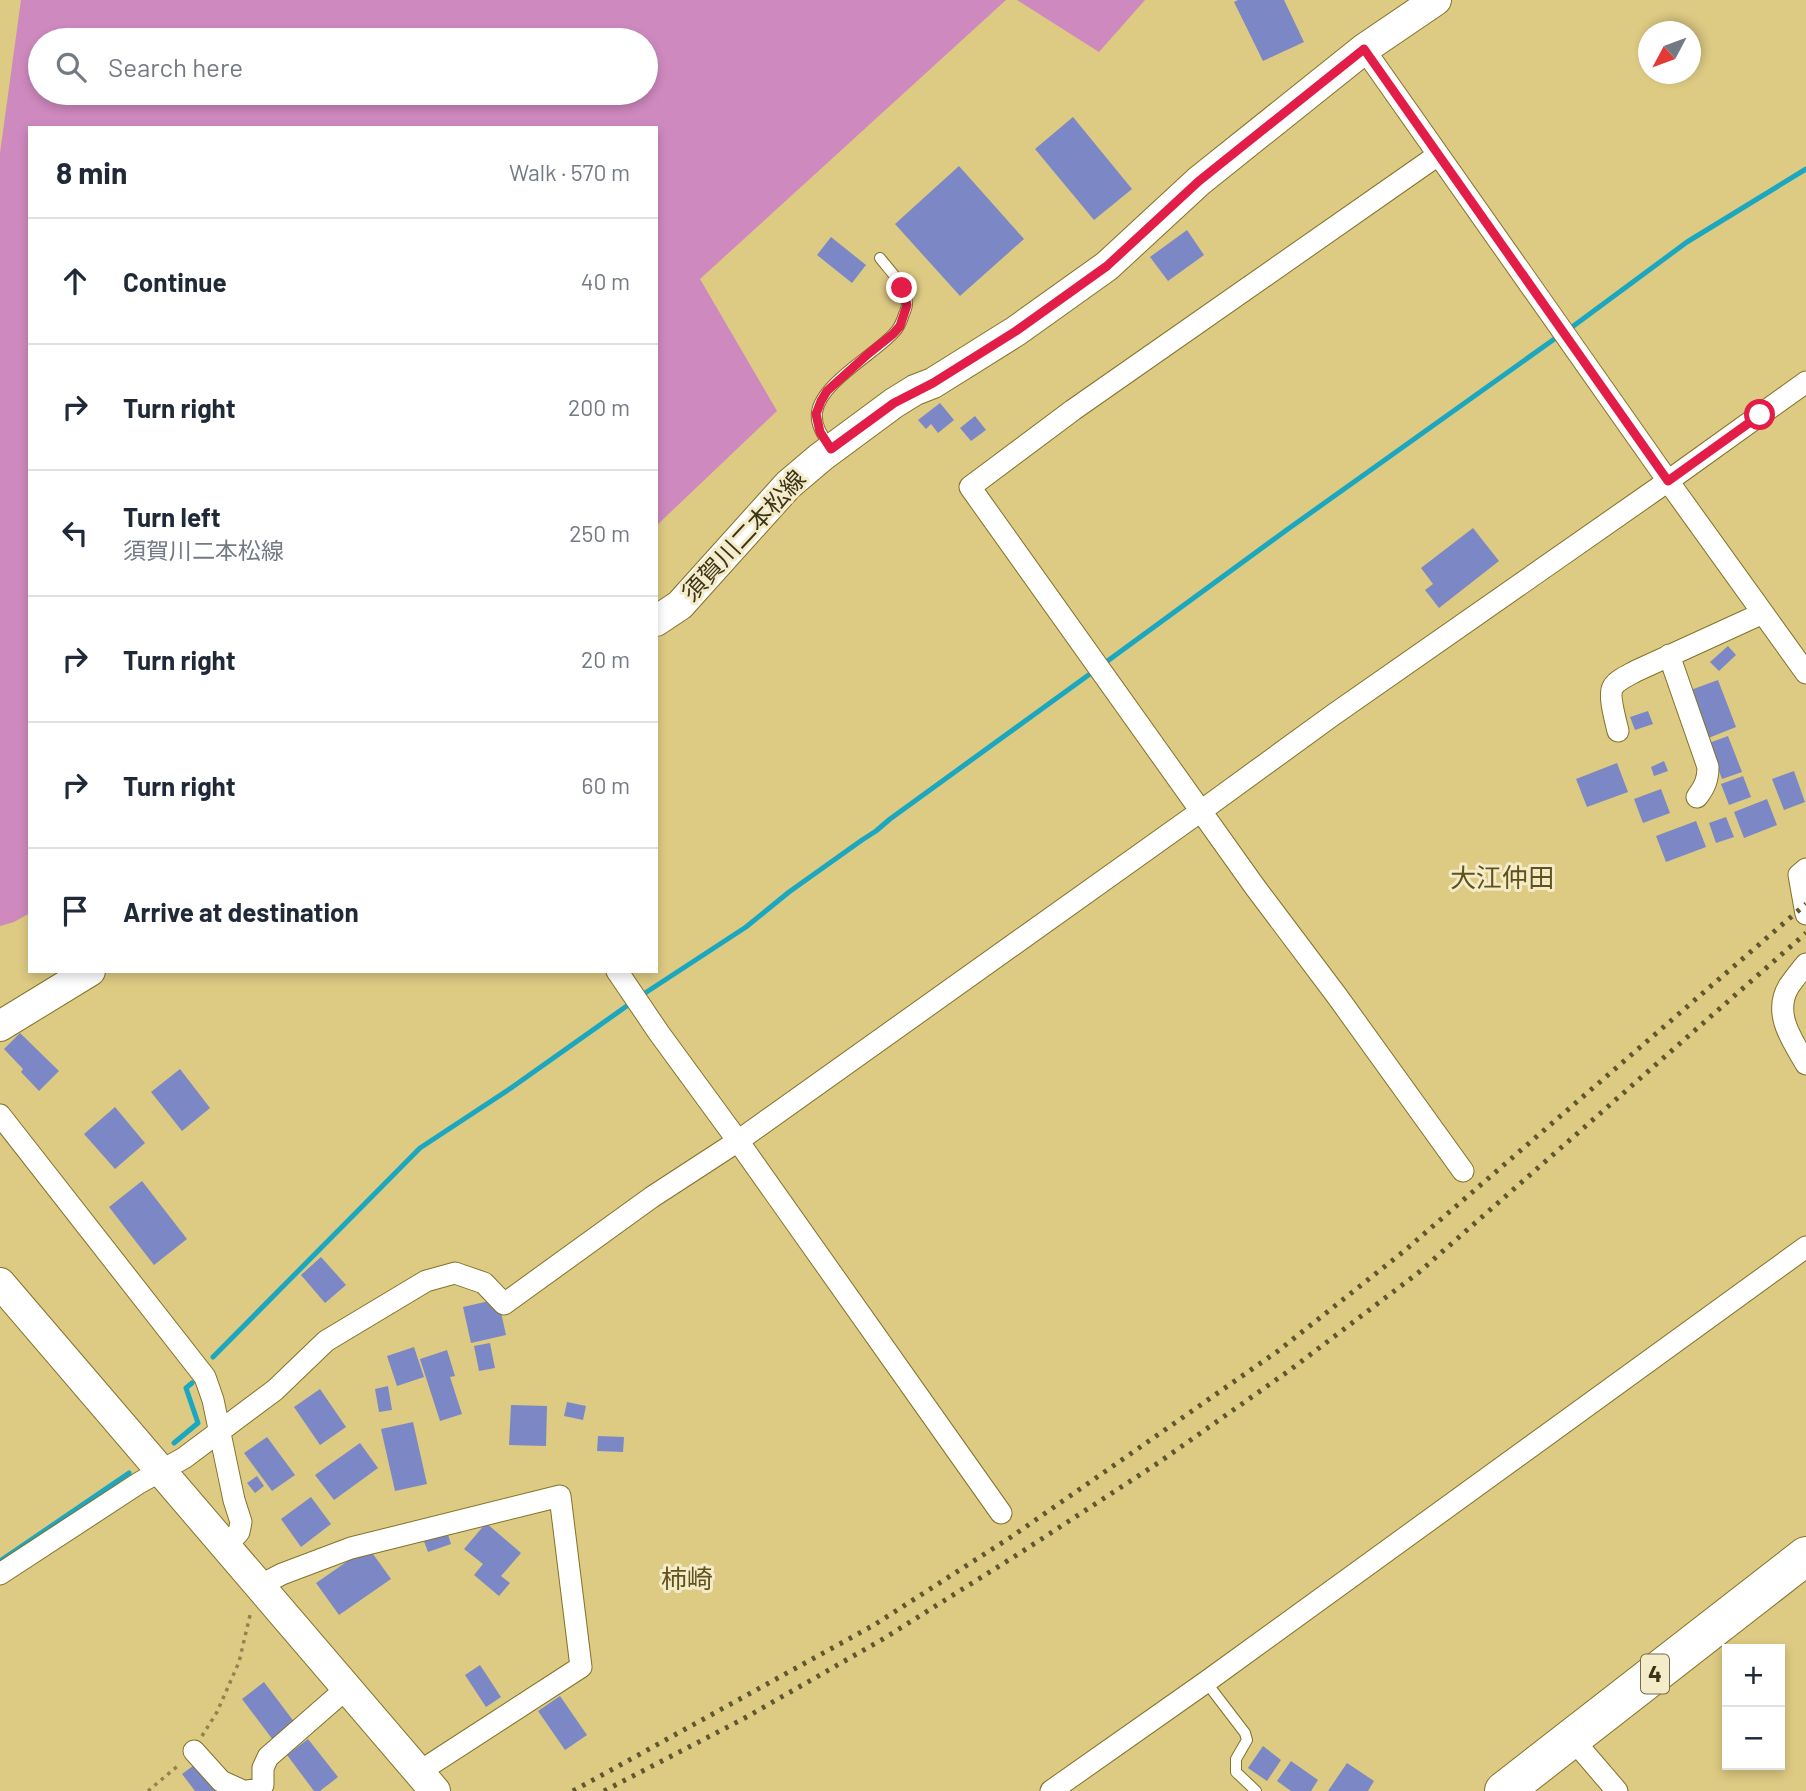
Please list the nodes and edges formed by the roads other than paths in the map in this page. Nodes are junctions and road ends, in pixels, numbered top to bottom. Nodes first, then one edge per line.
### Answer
1 (1436, 0) edge
2 (1364, 49) junction
3 (1438, 155) junction
4 (880, 258) dead end
5 (1806, 382) edge
6 (831, 449) junction
7 (1668, 481) junction
8 (1763, 613) junction
9 (658, 620) edge
10 (1669, 655) junction
11 (1806, 673) edge
12 (1618, 731) dead end
13 (1697, 797) dead end
14 (1202, 811) junction
15 (1806, 869) edge
16 (1806, 914) edge
17 (1806, 964) edge
18 (87, 973) edge
19 (618, 973) edge
20 (0, 1026) edge
21 (1806, 1064) edge
22 (0, 1115) edge
23 (738, 1141) junction
24 (1463, 1171) dead end
25 (1806, 1247) edge
26 (0, 1283) edge
27 (221, 1432) junction
28 (161, 1471) junction
29 (1001, 1513) dead end
30 (225, 1547) junction
31 (1806, 1556) edge
32 (0, 1574) edge
33 (1806, 1582) edge
34 (263, 1590) junction
35 (1206, 1682) junction
36 (346, 1688) junction
37 (1581, 1749) junction
38 (194, 1751) road end
39 (427, 1782) edge
40 (245, 1791) edge
41 (1051, 1791) edge
42 (1256, 1791) edge
43 (1504, 1791) edge
44 (1527, 1791) edge
45 (1617, 1791) edge

1 - 2 main road, 須賀川二本松線
2 - 3 street
2 - 6 main road, 須賀川二本松線
3 - 7 street
3 - 14 street
4 - 6 lane
5 - 7 street
6 - 9 main road, 須賀川二本松線
7 - 8 street
7 - 14 street
8 - 10 street
8 - 11 street
10 - 12 street
10 - 13 street
14 - 23 street
14 - 24 street
15 - 16 street
17 - 21 street
18 - 20 main road
19 - 23 street
22 - 27 street
23 - 27 street
23 - 29 street
25 - 35 street
26 - 28 main road
27 - 28 street
27 - 30 street
28 - 30 main road
28 - 32 street
30 - 34 main road
31 - 43 highway, 4
33 - 37 highway, 4
34 - 36 main road
34 - 39 street
35 - 41 street
35 - 42 lane
36 - 39 main road
36 - 40 street
37 - 44 highway, 4
37 - 45 street
38 - 40 street

